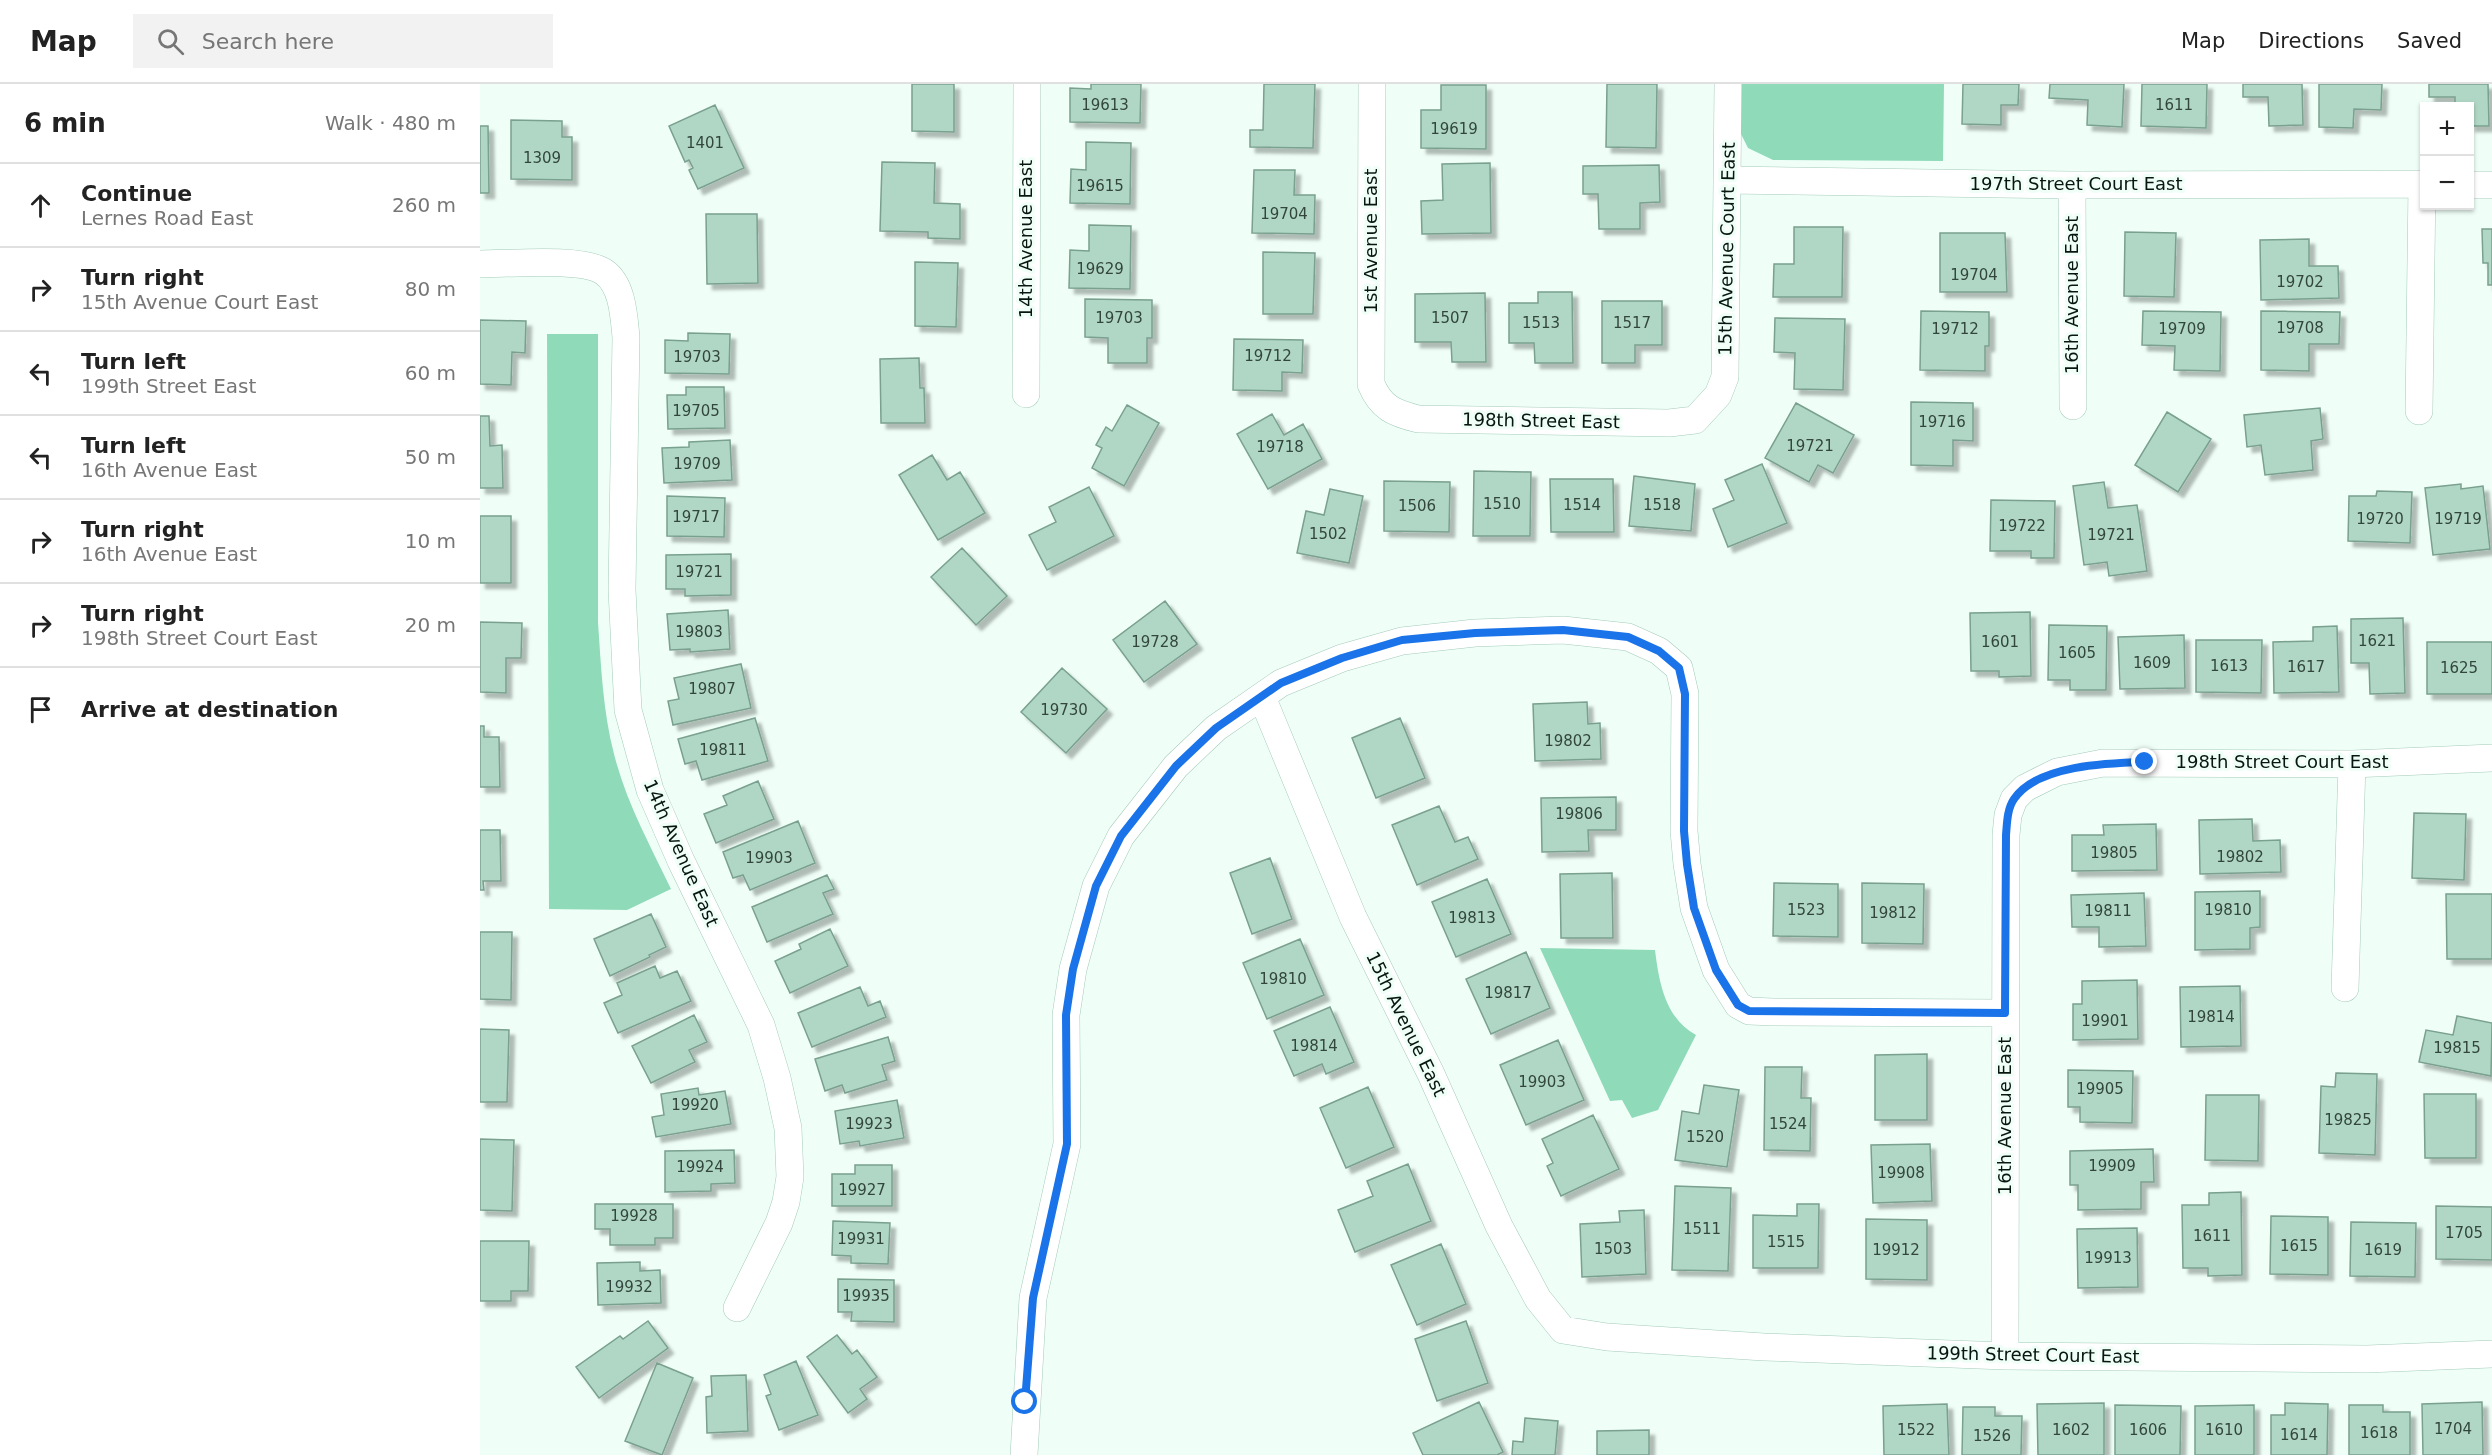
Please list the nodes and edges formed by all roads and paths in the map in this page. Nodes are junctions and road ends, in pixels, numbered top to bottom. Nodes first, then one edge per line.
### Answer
1 (1027, 84) edge
2 (1372, 84) edge
3 (1728, 84) edge
4 (1727, 180) junction
5 (2420, 184) edge
6 (2072, 185) junction
7 (2474, 185) edge
8 (2492, 185) edge
9 (2423, 210) edge
10 (480, 264) edge
11 (1026, 394) dead end
12 (1377, 397) joint
13 (2073, 406) dead end
14 (1707, 408) joint
15 (2419, 411) dead end
16 (1262, 697) junction
17 (2492, 758) edge
18 (2352, 764) junction
19 (2038, 780) joint
20 (2345, 988) dead end
21 (2005, 1013) junction
22 (737, 1308) dead end
23 (1575, 1333) joint
24 (2492, 1354) edge
25 (2004, 1356) junction
26 (1024, 1455) edge

1 - 11 street, 14th Avenue East
2 - 12 street, 1st Avenue East
3 - 4 street, 15th Avenue Court East
4 - 6 street, 197th Street Court East
4 - 14 street, 15th Avenue Court East
5 - 6 street, 197th Street Court East
6 - 13 street, 16th Avenue East
7 - 8 street
9 - 15 street
10 - 22 street, 14th Avenue East
12 - 14 street, 198th Street East
16 - 21 street
16 - 23 street, 15th Avenue East
16 - 26 street
17 - 18 street, 198th Street Court East
18 - 19 street, 198th Street Court East
18 - 20 street
19 - 21 street, 16th Avenue East
21 - 25 street, 16th Avenue East
23 - 25 street, 199th Street Court East
24 - 25 street, 199th Street Court East

